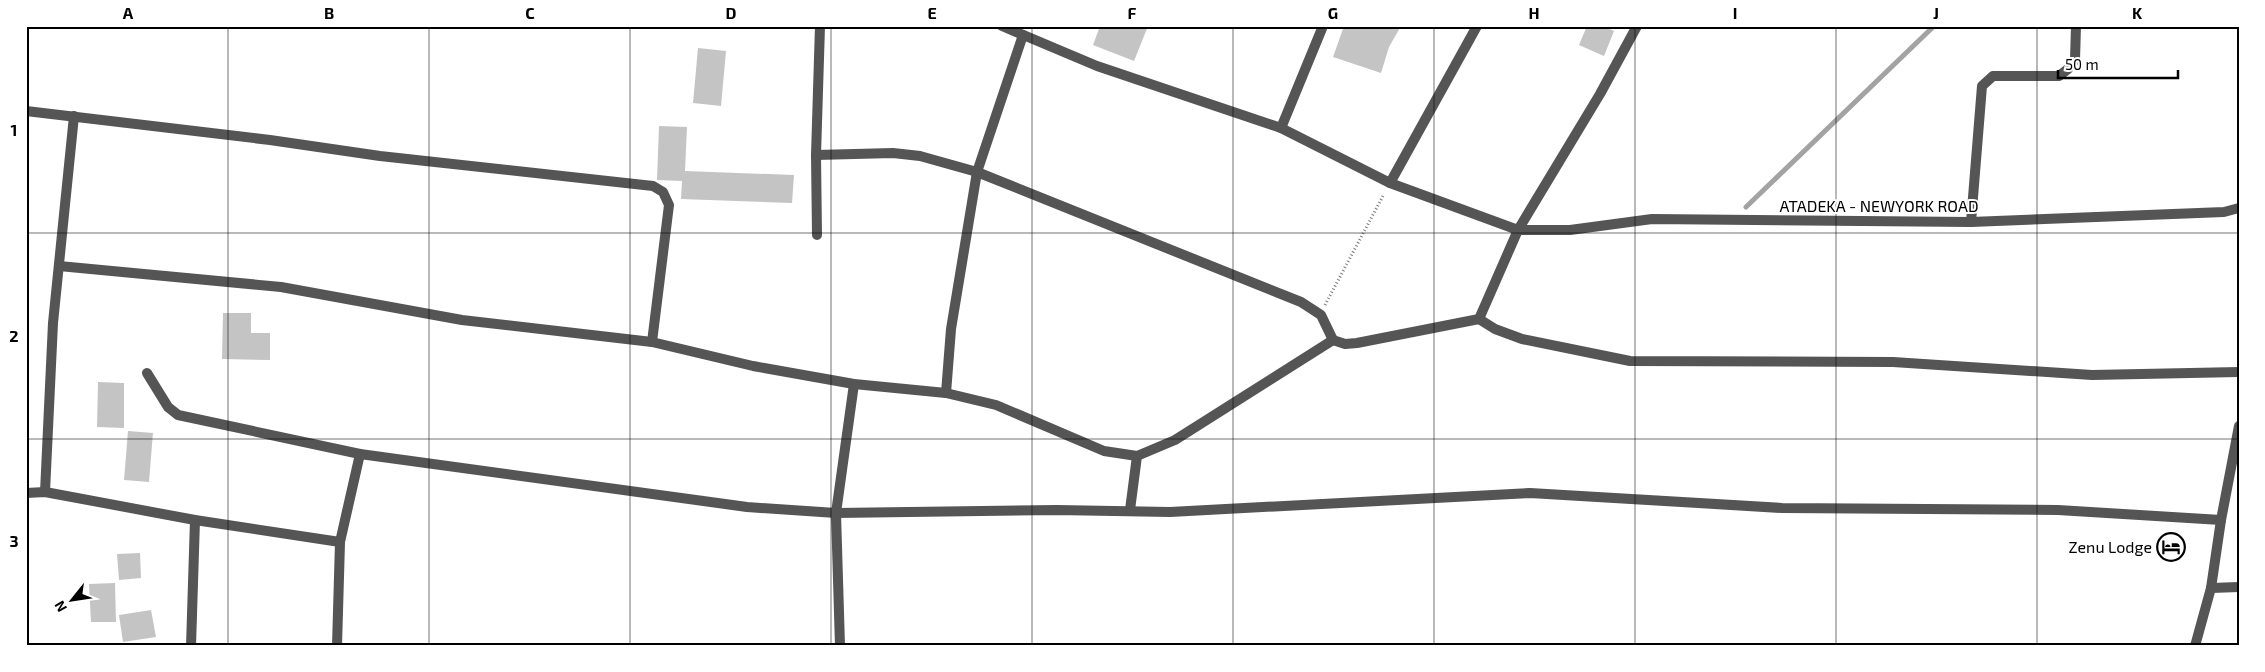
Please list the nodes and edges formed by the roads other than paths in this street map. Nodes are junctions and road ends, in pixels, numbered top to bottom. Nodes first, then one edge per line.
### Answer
1 (820, 26) edge
2 (1323, 26) edge
3 (1478, 26) edge
4 (1637, 26) edge
5 (2076, 26) edge
6 (1004, 27) edge
7 (1023, 35) junction
8 (26, 111) edge
9 (74, 116) junction
10 (1281, 128) junction
11 (816, 155) junction
12 (977, 172) junction
13 (1390, 182) junction
14 (2239, 208) edge
15 (1971, 222) junction
16 (1518, 230) junction
17 (817, 235) dead end
18 (59, 266) junction
19 (1479, 319) junction
20 (1333, 340) junction
21 (652, 342) junction
22 (2239, 372) edge
23 (147, 373) dead end
24 (854, 384) junction
25 (946, 393) junction
26 (2239, 426) edge
27 (2236, 453) edge
28 (360, 454) junction
29 (1137, 456) junction
30 (45, 492) junction
31 (26, 493) edge
32 (1130, 510) junction
33 (836, 513) junction
34 (195, 520) junction
35 (2221, 520) junction
36 (340, 542) junction
37 (2239, 587) edge
38 (2211, 588) junction
39 (191, 646) edge
40 (337, 646) edge
41 (840, 646) edge
42 (2195, 646) edge

1 - 11 street
2 - 10 street
3 - 13 street
4 - 16 street
5 - 15 street
6 - 7 street
7 - 10 street
7 - 12 street
8 - 9 street
9 - 18 street
9 - 21 street
10 - 13 street
11 - 12 street
11 - 17 street
12 - 20 street
12 - 25 street
13 - 16 street
14 - 15 street, ATADEKA - NEWYORK ROAD
15 - 16 street, ATADEKA - NEWYORK ROAD
16 - 19 street
18 - 21 street
18 - 30 street
19 - 20 street
19 - 22 street
20 - 29 street
21 - 24 street
23 - 28 street
24 - 25 street
24 - 33 street
25 - 29 street
26 - 27 street
27 - 35 street
28 - 33 street
28 - 36 street
29 - 32 street
30 - 31 street
30 - 34 street
32 - 33 street
32 - 35 street
33 - 41 street
34 - 36 street
34 - 39 street
35 - 38 street
36 - 40 street
37 - 38 street
38 - 42 street

